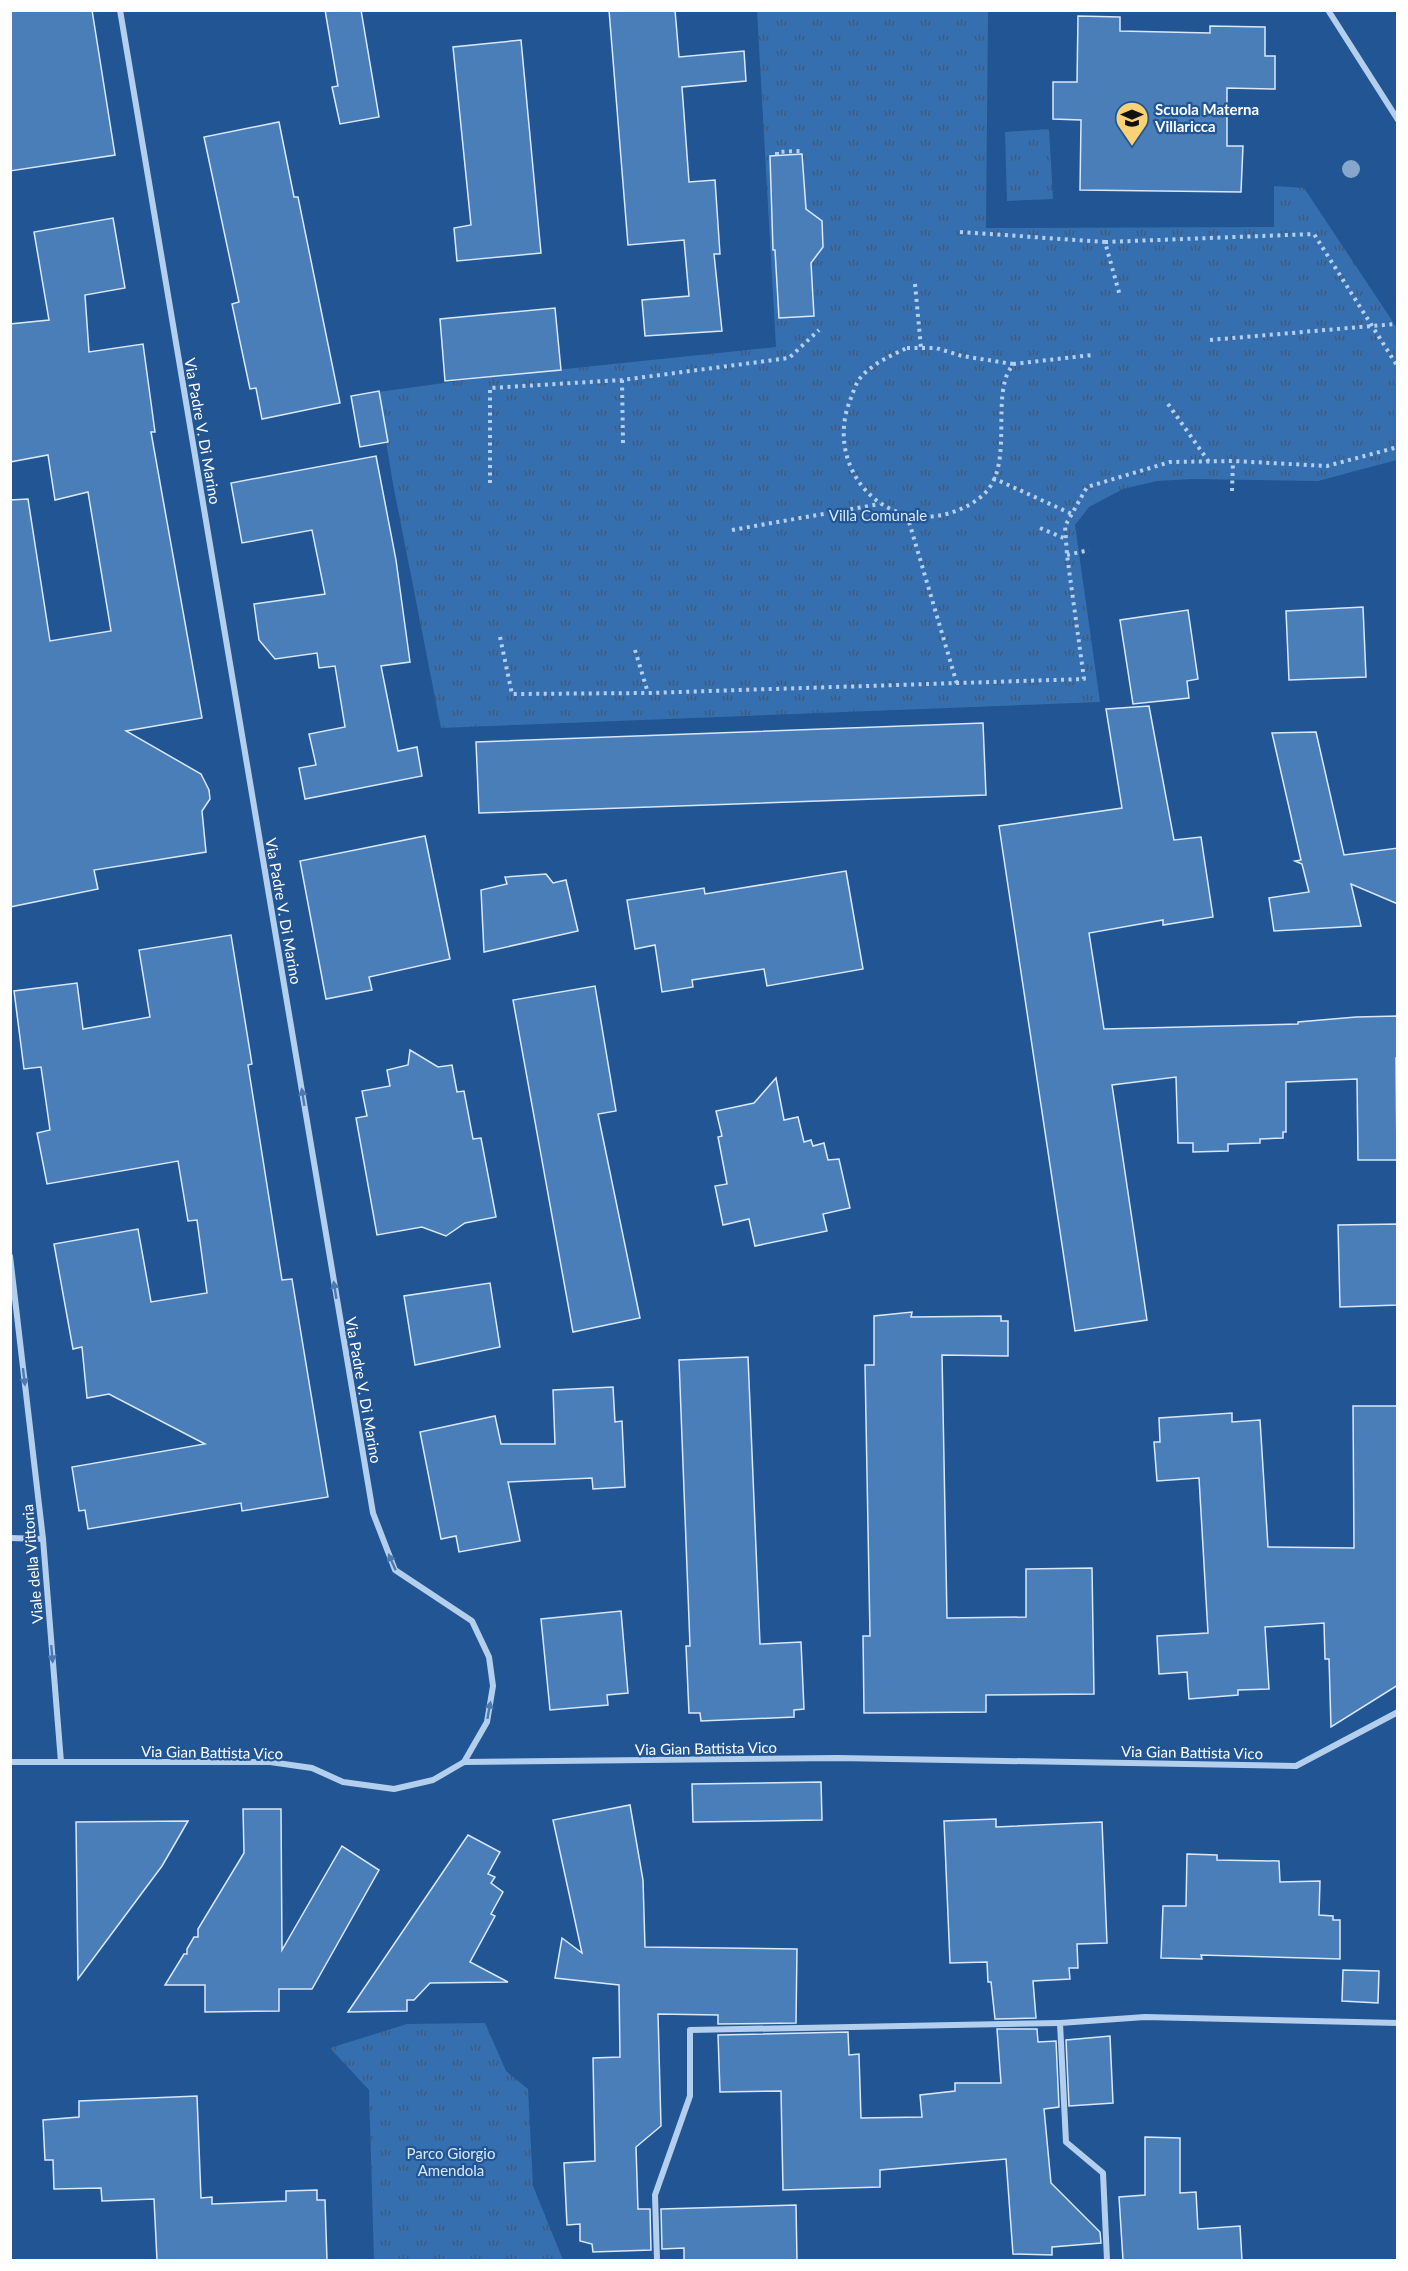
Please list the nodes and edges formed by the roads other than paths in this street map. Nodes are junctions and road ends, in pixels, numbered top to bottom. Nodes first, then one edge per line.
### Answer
1 (120, 10) edge
2 (1328, 10) edge
3 (1398, 120) edge
4 (10, 1256) edge
5 (10, 1538) edge
6 (43, 1539) junction
7 (1398, 1712) edge
8 (10, 1762) edge
9 (62, 1762) junction
10 (464, 1762) junction
11 (1060, 2023) junction
12 (1398, 2023) edge
13 (657, 2260) edge
14 (1107, 2260) edge

10 -> 1 street, Via Padre V. Di Marino
2 - 3 street
4 -> 6 street, Viale della Vittoria
5 - 6 street
6 -> 9 street, Viale della Vittoria
7 - 10 street, Via Gian Battista Vico
8 - 9 street, Via Gian Battista Vico
9 - 10 street, Via Gian Battista Vico
11 - 12 street
11 - 13 street
11 - 14 street

